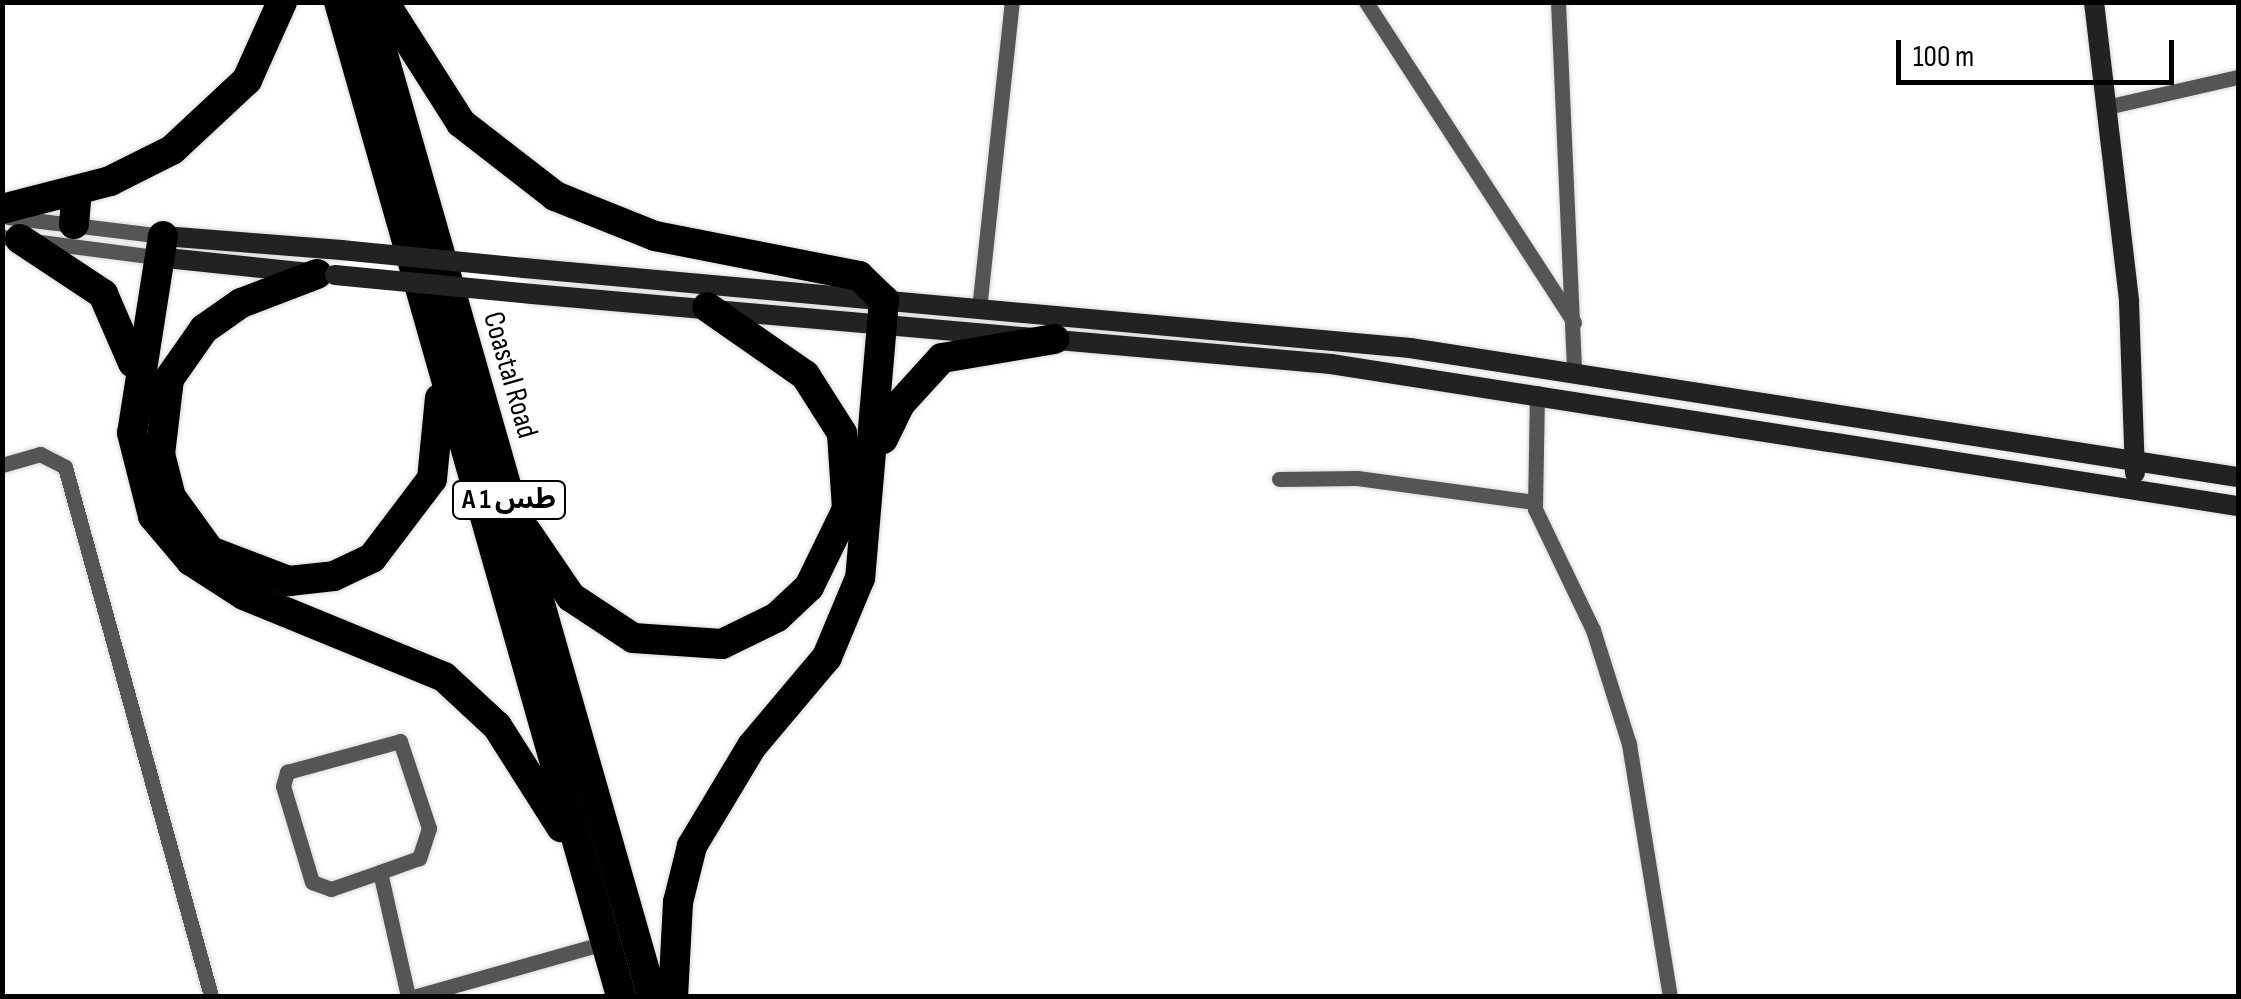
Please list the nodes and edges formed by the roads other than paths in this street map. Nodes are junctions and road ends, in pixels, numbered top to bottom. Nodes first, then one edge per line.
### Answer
1 (282, 2) edge
2 (340, 2) edge
3 (368, 2) edge
4 (384, 2) edge
5 (1012, 2) edge
6 (1558, 2) edge
7 (2094, 2) edge
8 (1370, 3) edge
9 (2238, 78) edge
10 (2111, 106) junction
11 (78, 191) junction
12 (2, 208) edge
13 (74, 224) junction
14 (8, 231) edge
15 (160, 246) junction
16 (326, 274) junction
17 (707, 307) junction
18 (979, 308) junction
19 (883, 313) junction
20 (1574, 322) junction
21 (433, 330) junction
22 (1054, 339) junction
23 (1574, 374) junction
24 (136, 386) junction
25 (1537, 393) junction
26 (877, 450) junction
27 (2136, 462) junction
28 (2, 465) edge
29 (2238, 478) edge
30 (1278, 479) dead end
31 (2133, 490) junction
32 (1534, 502) junction
33 (2238, 506) edge
34 (514, 516) junction
35 (584, 869) junction
36 (380, 872) junction
37 (604, 943) junction
38 (211, 996) edge
39 (408, 996) edge
40 (417, 996) edge
41 (621, 996) edge
42 (652, 996) edge
43 (673, 996) edge
44 (1670, 996) edge

1 - 11 highway
2 - 21 highway, Coastal Road / A 1 طس
3 - 34 highway, Coastal Road / A 1 طس
4 - 19 highway
5 - 18 street
6 - 20 street
7 - 10 main road
8 - 20 street
9 - 10 street
10 - 27 main road
11 - 12 highway
11 - 13 highway
13 - 14 street
13 - 15 street
14 - 15 street
14 - 24 highway
15 - 16 main road
15 - 19 main road, bridge
15 - 24 highway
16 - 17 main road, bridge
16 - 21 highway
17 - 19 main road
17 - 34 highway
18 - 19 main road
18 - 23 main road
19 - 22 main road
19 - 26 highway
20 - 23 street
21 - 35 highway, Coastal Road / A 1 طس
22 - 25 main road
22 - 26 highway
23 - 27 main road
24 - 35 highway
25 - 31 main road
25 - 32 street
26 - 43 highway
27 - 29 main road
27 - 31 main road
28 - 38 street
30 - 32 street
31 - 33 main road
32 - 44 street
34 - 42 highway, Coastal Road / A 1 طس
35 - 37 highway, Coastal Road / A 1 طس
36 - 36 street
36 - 39 street
37 - 40 street
37 - 41 highway, Coastal Road / A 1 طس

